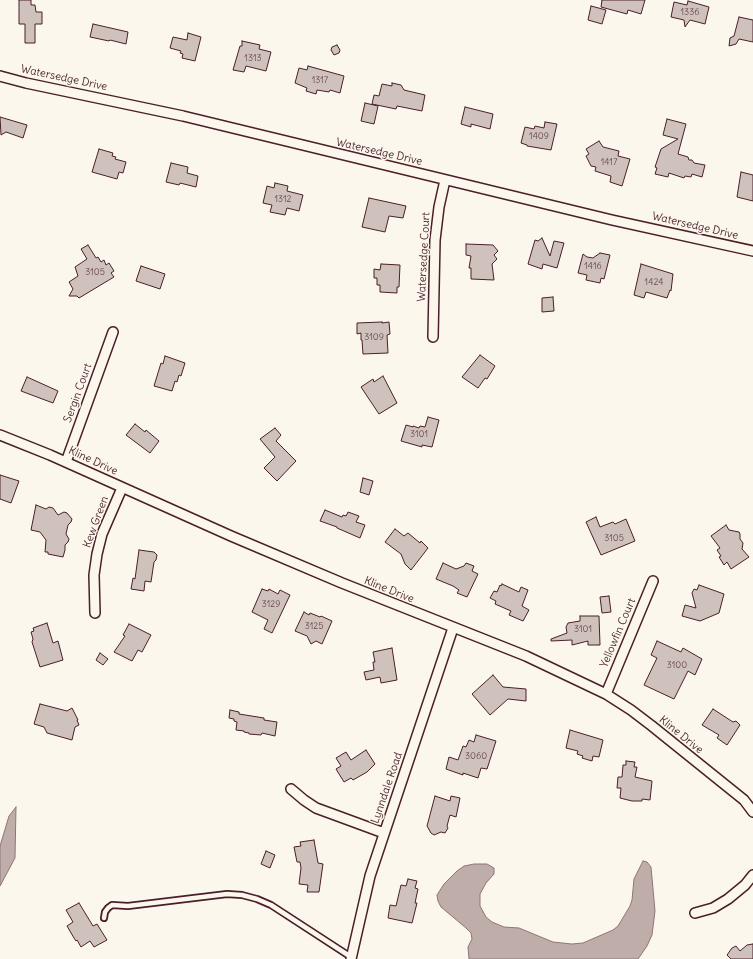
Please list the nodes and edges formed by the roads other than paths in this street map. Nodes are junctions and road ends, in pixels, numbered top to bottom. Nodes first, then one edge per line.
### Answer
1 (0, 76) edge
2 (445, 180) junction
3 (753, 251) edge
4 (113, 332) dead end
5 (433, 337) dead end
6 (0, 434) edge
7 (66, 462) junction
8 (122, 488) junction
9 (653, 581) dead end
10 (95, 613) dead end
11 (453, 628) junction
12 (606, 694) junction
13 (291, 789) dead end
14 (750, 803) edge
15 (753, 812) edge
16 (384, 833) junction
17 (753, 875) edge
18 (695, 914) dead end
19 (104, 918) dead end
20 (351, 958) edge

1 - 2 street, Watersedge Drive
2 - 3 street, Watersedge Drive
2 - 5 street, Watersedge Court
4 - 7 street, Sergin Court
6 - 7 street, Kline Drive
7 - 8 street, Kline Drive
8 - 10 street, Kew Green
8 - 11 street, Kline Drive
9 - 12 street, Yellowfin Court
11 - 12 street, Kline Drive
11 - 16 street, Lynndale Road
12 - 14 street, Kline Drive
13 - 16 street
14 - 15 street, Kline Drive
16 - 20 street, Lynndale Road
17 - 18 street
19 - 20 lane

